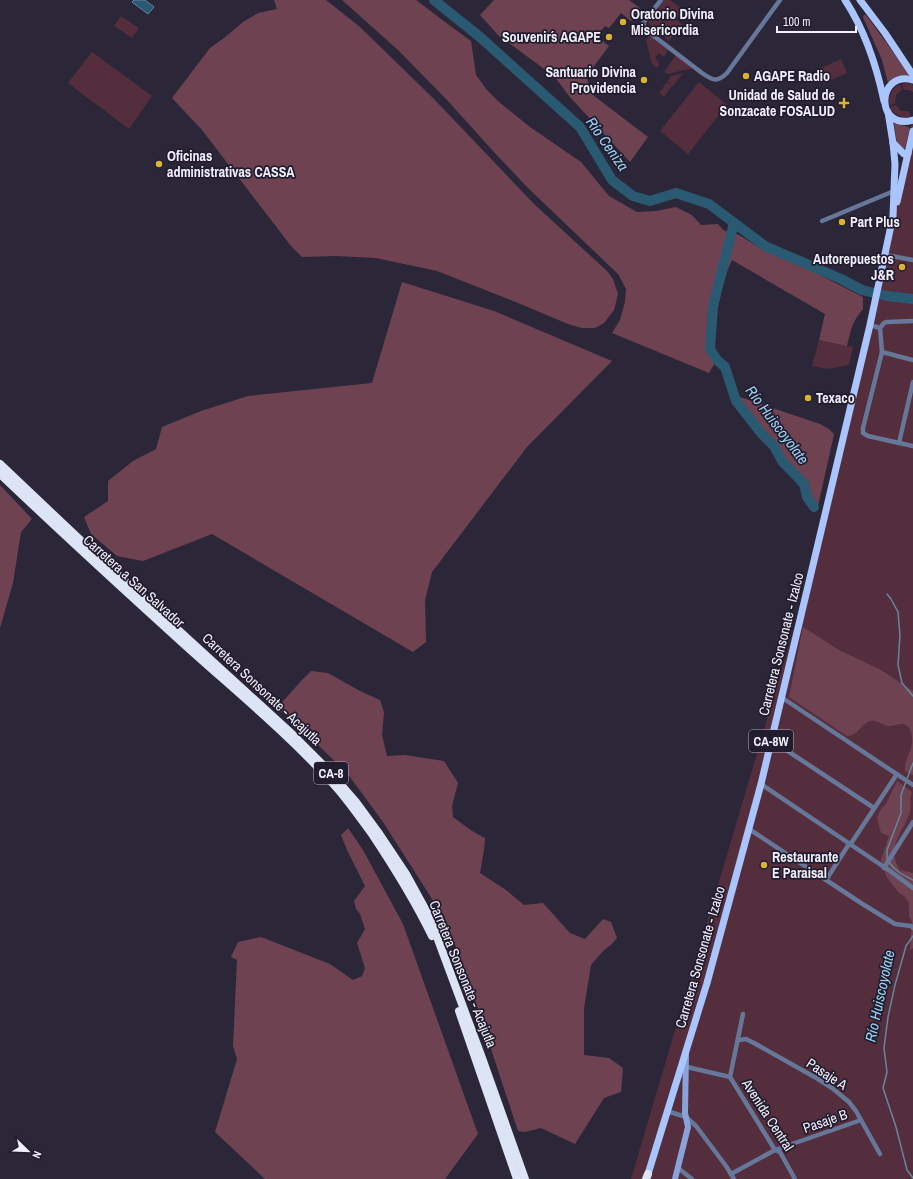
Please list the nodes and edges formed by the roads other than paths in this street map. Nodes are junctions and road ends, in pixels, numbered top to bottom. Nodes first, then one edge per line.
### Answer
1 (661, 0) edge
2 (780, 0) edge
3 (860, 0) edge
4 (846, 2) edge
5 (913, 75) edge
6 (913, 80) edge
7 (884, 101) junction
8 (888, 112) junction
9 (913, 120) edge
10 (913, 131) edge
11 (893, 143) junction
12 (908, 153) junction
13 (894, 191) junction
14 (893, 216) junction
15 (822, 221) dead end
16 (886, 255) junction
17 (913, 260) edge
18 (913, 321) edge
19 (870, 325) junction
20 (880, 328) junction
21 (882, 352) junction
22 (913, 360) edge
23 (913, 382) edge
24 (899, 443) junction
25 (913, 446) edge
26 (0, 464) edge
27 (0, 474) edge
28 (781, 697) junction
29 (771, 740) junction
30 (897, 774) junction
31 (761, 784) junction
32 (912, 784) edge
33 (874, 808) junction
34 (913, 822) edge
35 (749, 829) junction
36 (850, 844) junction
37 (885, 866) junction
38 (826, 880) junction
39 (913, 888) edge
40 (912, 927) edge
41 (743, 1014) dead end
42 (738, 1040) junction
43 (686, 1052) junction
44 (687, 1067) junction
45 (730, 1077) junction
46 (667, 1111) junction
47 (686, 1117) junction
48 (861, 1120) junction
49 (775, 1150) junction
50 (880, 1154) dead end
51 (678, 1168) junction
52 (731, 1174) junction
53 (647, 1178) edge
54 (517, 1179) edge
55 (525, 1179) edge
56 (675, 1179) edge
57 (692, 1179) edge
58 (734, 1179) edge
59 (795, 1179) edge

1 - 2 street
3 - 5 main road
4 - 7 main road
6 - 7 main road
7 - 8 main road
8 - 9 main road
8 - 11 main road
10 - 12 main road
11 - 12 main road
11 - 13 main road
12 - 14 main road
13 - 14 main road
13 - 15 street
14 - 16 main road
16 - 17 street
16 - 19 main road, Carretera Sonsonate - Izalco / CA-8W
18 - 20 street
19 - 20 street
19 - 28 main road, Carretera Sonsonate - Izalco / CA-8W
20 - 21 street
21 - 22 street
21 - 24 street
23 - 24 street
24 - 25 street
26 - 55 highway, Carretera Sonsonate - Acajutla / CA-8
27 - 54 highway, Carretera a San Salvador / CA-8
28 - 29 main road, Carretera Sonsonate - Izalco / CA-8W
28 - 30 street
29 - 31 main road, Carretera Sonsonate - Izalco / CA-8W
29 - 33 street
30 - 32 street
30 - 33 street
31 - 35 main road, Carretera Sonsonate - Izalco / CA-8W
31 - 36 street
33 - 36 street
34 - 37 street
35 - 38 street
35 - 43 main road, Carretera Sonsonate - Izalco / CA-8W
36 - 37 street
36 - 38 street
37 - 39 street
38 - 40 street
41 - 42 street, Avenida Central
42 - 45 street, Avenida Central
42 - 48 street, Pasaje A
43 - 44 street
43 - 46 main road, Carretera Sonsonate - Izalco / CA-8W
44 - 45 street
44 - 47 street
45 - 49 street, Avenida Central
46 - 47 street
46 - 53 main road, Carretera Sonsonate - Izalco / CA-8W
47 - 51 street
47 - 52 street
48 - 49 street, Pasaje B
48 - 50 street, Pasaje A
49 - 52 street, Pasaje B
49 - 59 street, Avenida Central
51 - 56 street
51 - 57 street
52 - 58 street

